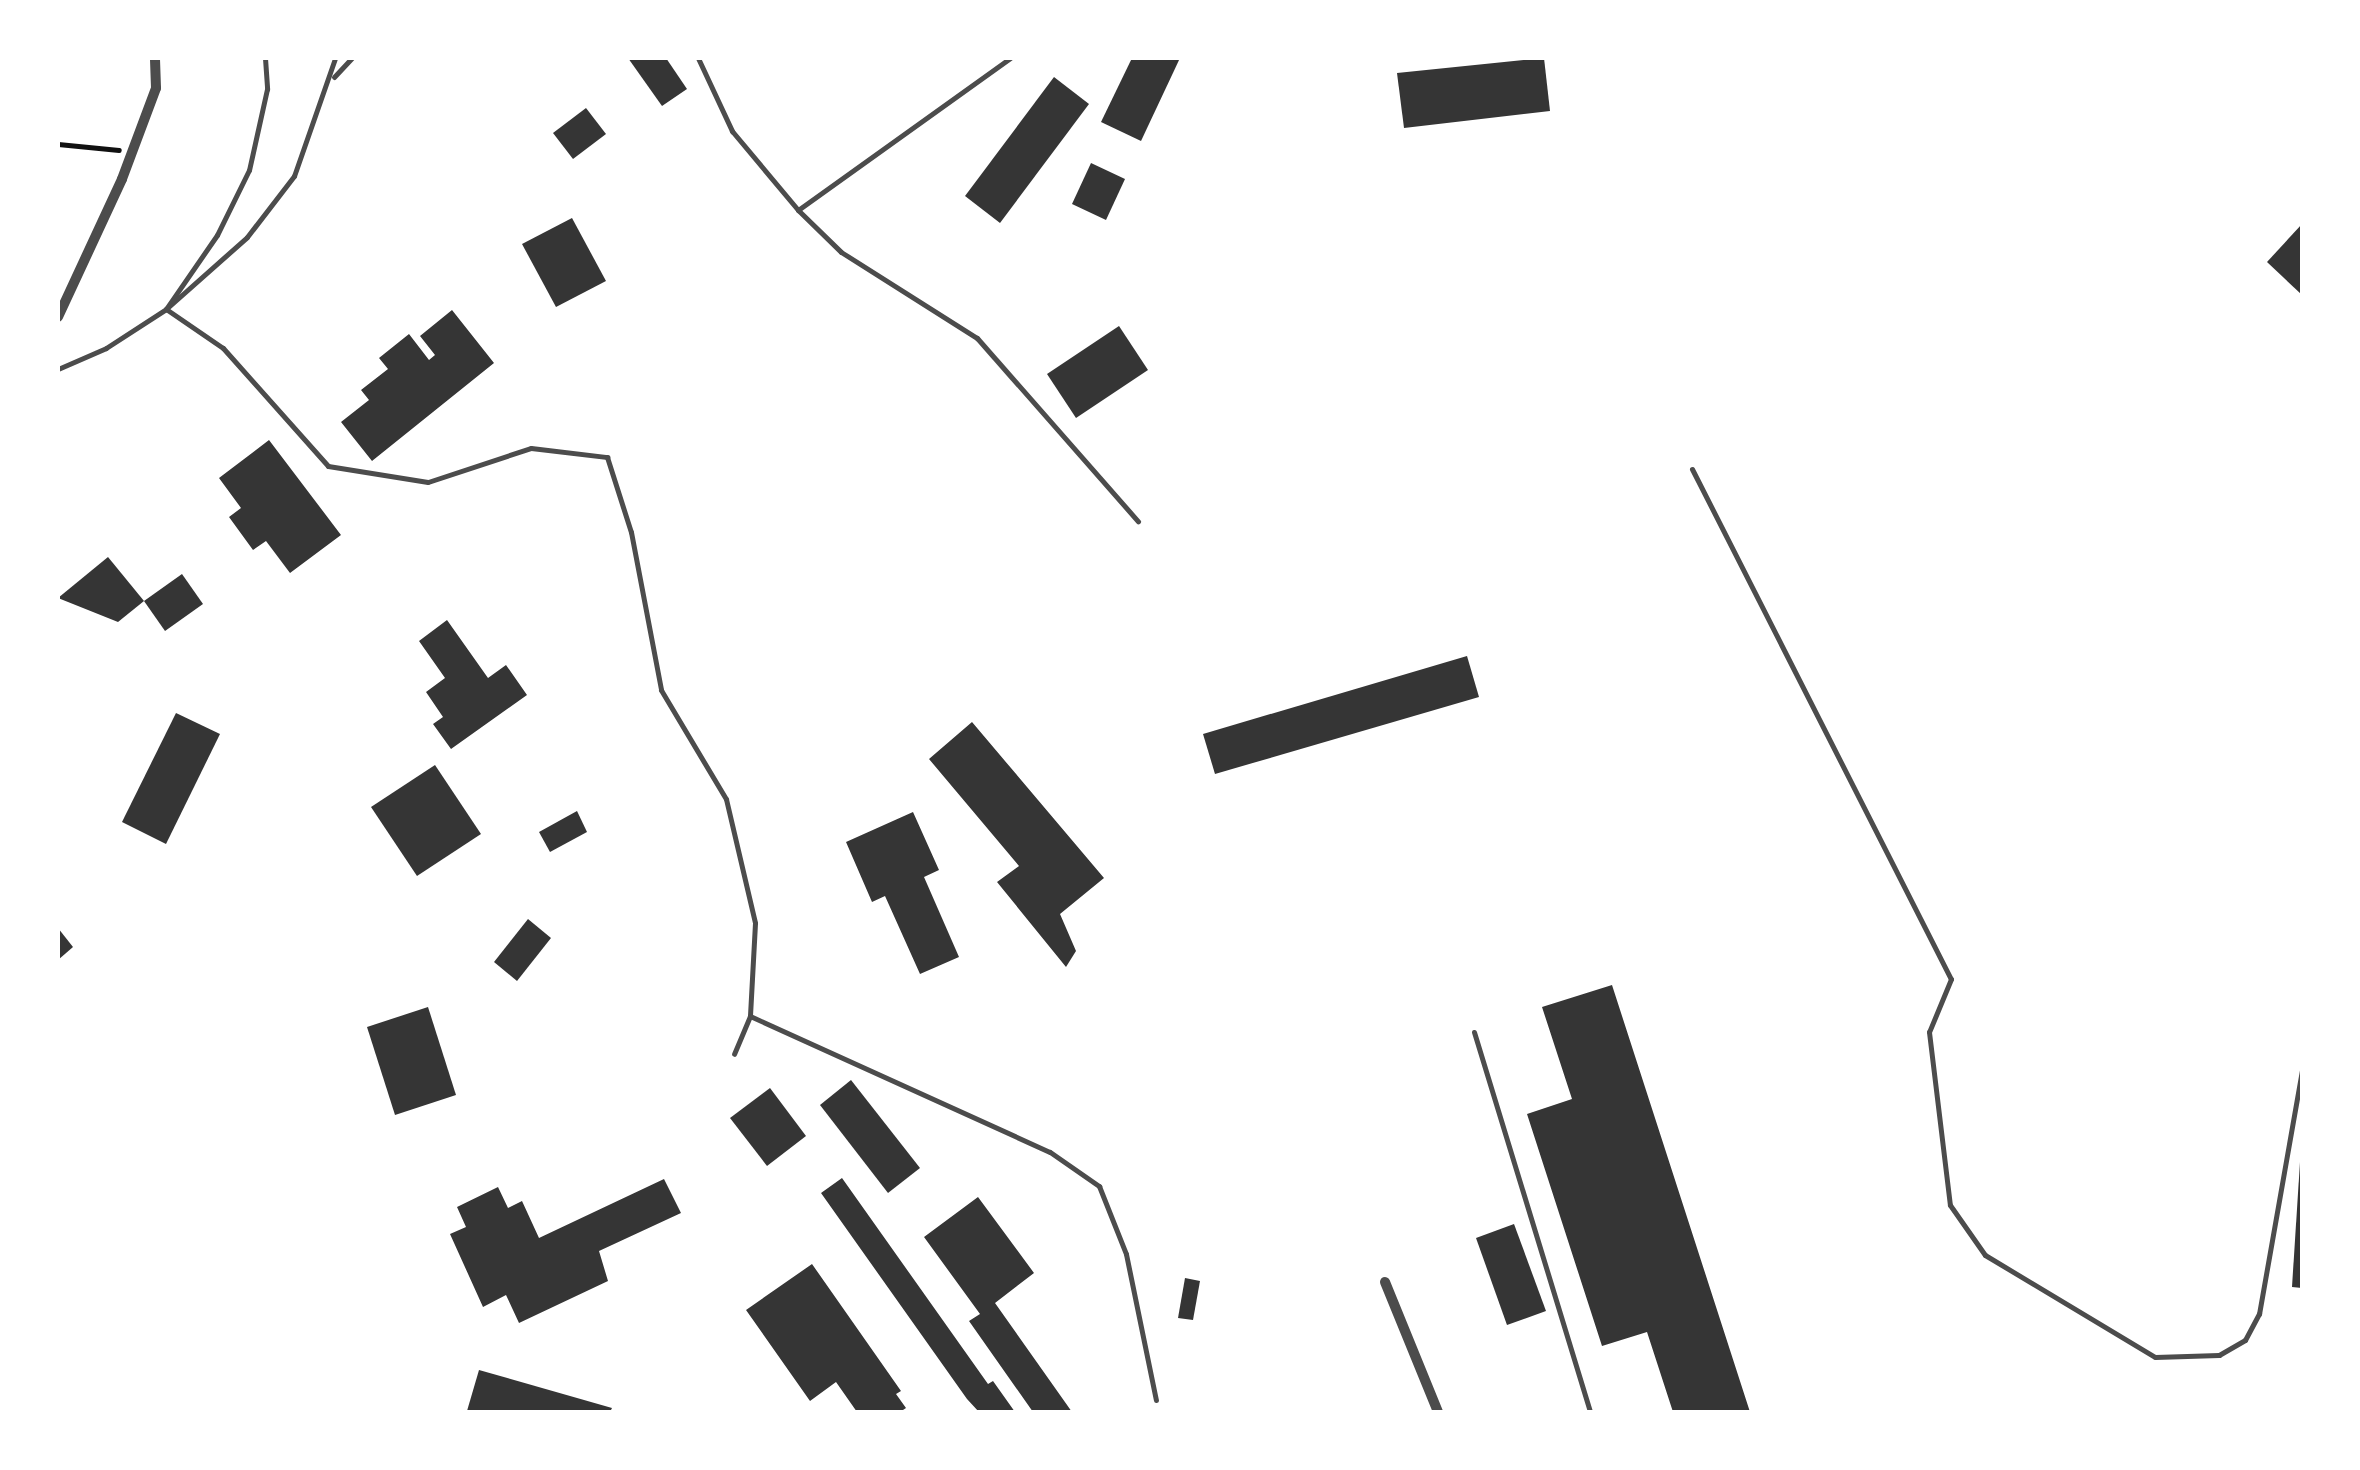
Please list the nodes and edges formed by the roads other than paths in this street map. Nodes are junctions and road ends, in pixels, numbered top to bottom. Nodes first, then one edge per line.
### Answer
1 (154, 58) edge
2 (265, 58) edge
3 (335, 58) edge
4 (352, 58) edge
5 (698, 58) edge
6 (1010, 58) edge
7 (332, 79) junction
8 (798, 210) junction
9 (166, 309) junction
10 (58, 317) edge
11 (58, 369) edge
12 (1692, 469) dead end
13 (1138, 520) dead end
14 (750, 1016) junction
15 (1474, 1032) dead end
16 (734, 1054) dead end
17 (2302, 1070) edge
18 (1386, 1282) dead end
19 (1156, 1400) dead end
20 (1438, 1412) edge
21 (1590, 1412) edge

1 - 10 street
2 - 9 lane
3 - 7 lane
4 - 7 lane
5 - 8 lane
6 - 8 lane
7 - 9 lane
8 - 13 lane
9 - 11 lane
9 - 14 lane
12 - 17 lane
14 - 16 lane
14 - 19 lane
15 - 21 lane
18 - 20 street

